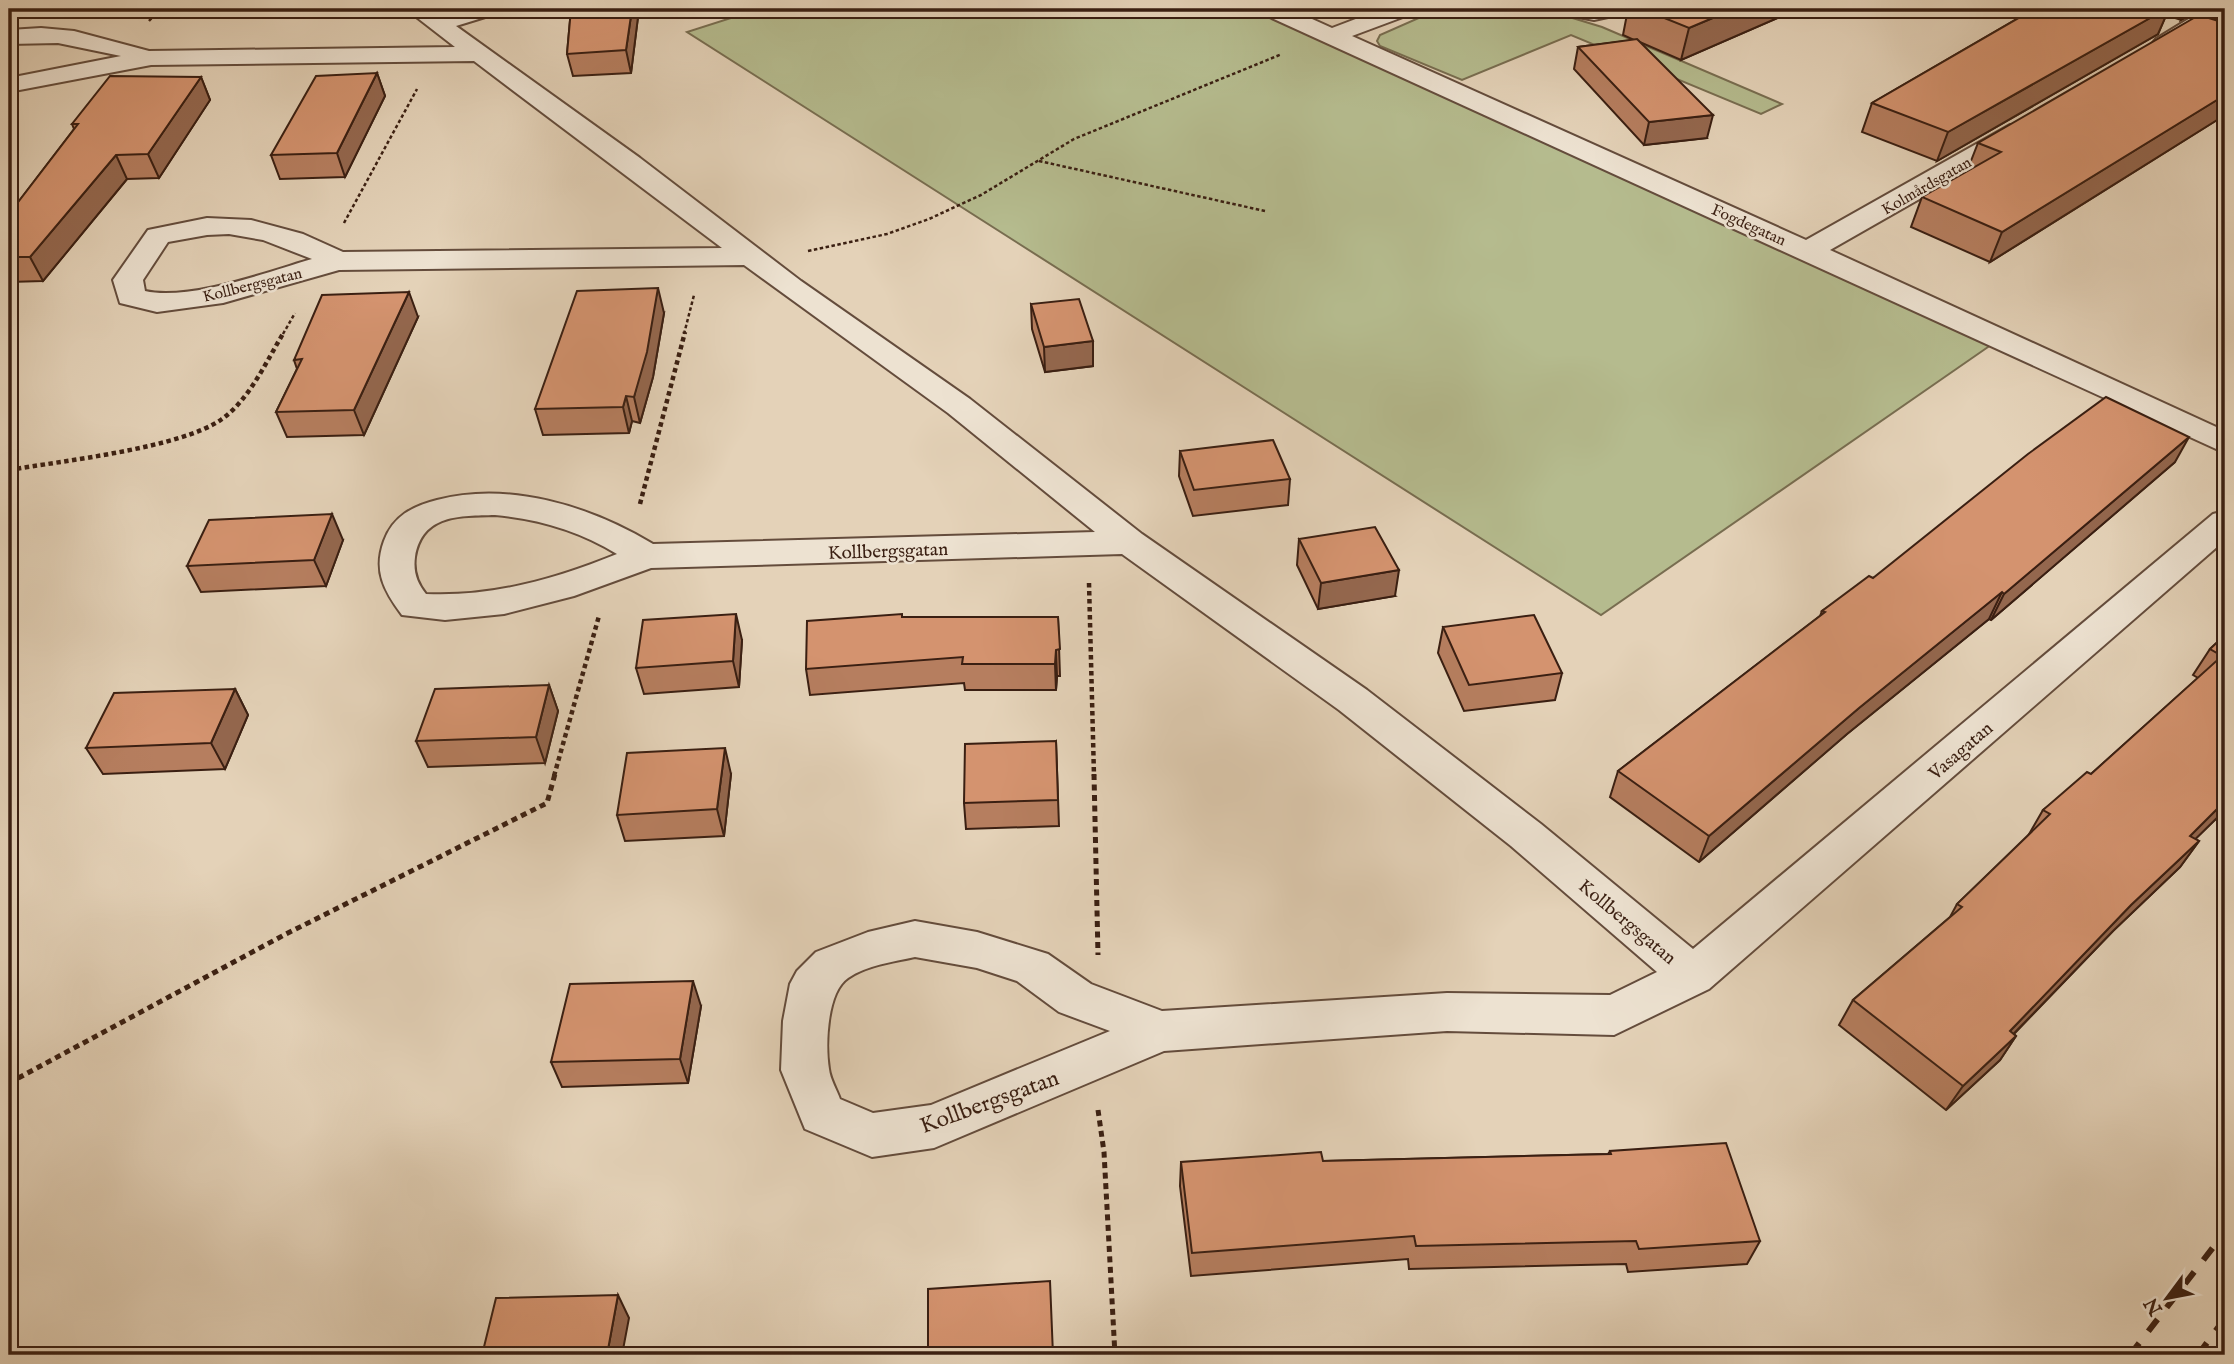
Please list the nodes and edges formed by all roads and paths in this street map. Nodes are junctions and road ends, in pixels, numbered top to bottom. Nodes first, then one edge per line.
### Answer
1 (487, 9) edge
2 (1271, 9) edge
3 (1403, 9) edge
4 (1570, 9) edge
5 (1614, 9) edge
6 (2221, 9) edge
7 (2151, 20) edge
8 (431, 29) edge
9 (2185, 32) junction
10 (1331, 36) junction
11 (9, 37) edge
12 (2215, 42) edge
13 (151, 58) junction
14 (2141, 58) edge
15 (9, 85) edge
16 (2039, 118) edge
17 (1038, 161) junction
18 (1265, 211) dead end
19 (1809, 250) junction
20 (705, 256) junction
21 (752, 256) junction
22 (328, 261) junction
23 (2225, 443) edge
24 (9, 470) edge
25 (2225, 522) edge
26 (1130, 542) junction
27 (1087, 543) junction
28 (628, 557) junction
29 (1693, 976) junction
30 (1099, 1008) junction
31 (1161, 1031) junction
32 (1092, 1062) junction
33 (9, 1083) edge
34 (1115, 1355) edge

1 - 8 street
2 - 10 street, Fogdegatan
3 - 10 street
4 - 5 street
6 - 9 street
7 - 9 street
8 - 13 street
8 - 21 street, Kollbergsgatan
8 - 22 path
9 - 12 street
9 - 14 street
10 - 17 path
10 - 19 street, Fogdegatan
11 - 13 street
13 - 15 street
16 - 19 street, Kolmårdsgatan
17 - 18 path
17 - 21 path
19 - 23 street, Fogdegatan
20 - 21 street, Kollbergsgatan
20 - 22 street, Kollbergsgatan
20 - 28 path
21 - 26 street, Kollbergsgatan
22 - 22 street, Kollbergsgatan
22 - 24 path
25 - 29 street, Vasagatan
26 - 27 street, Kollbergsgatan
26 - 29 street, Kollbergsgatan
27 - 28 street, Kollbergsgatan
27 - 30 path
28 - 28 street, Kollbergsgatan
28 - 33 path
29 - 31 street, Kollbergsgatan
30 - 31 street, Kollbergsgatan
30 - 32 street, Kollbergsgatan
31 - 32 street, Kollbergsgatan
32 - 34 path

